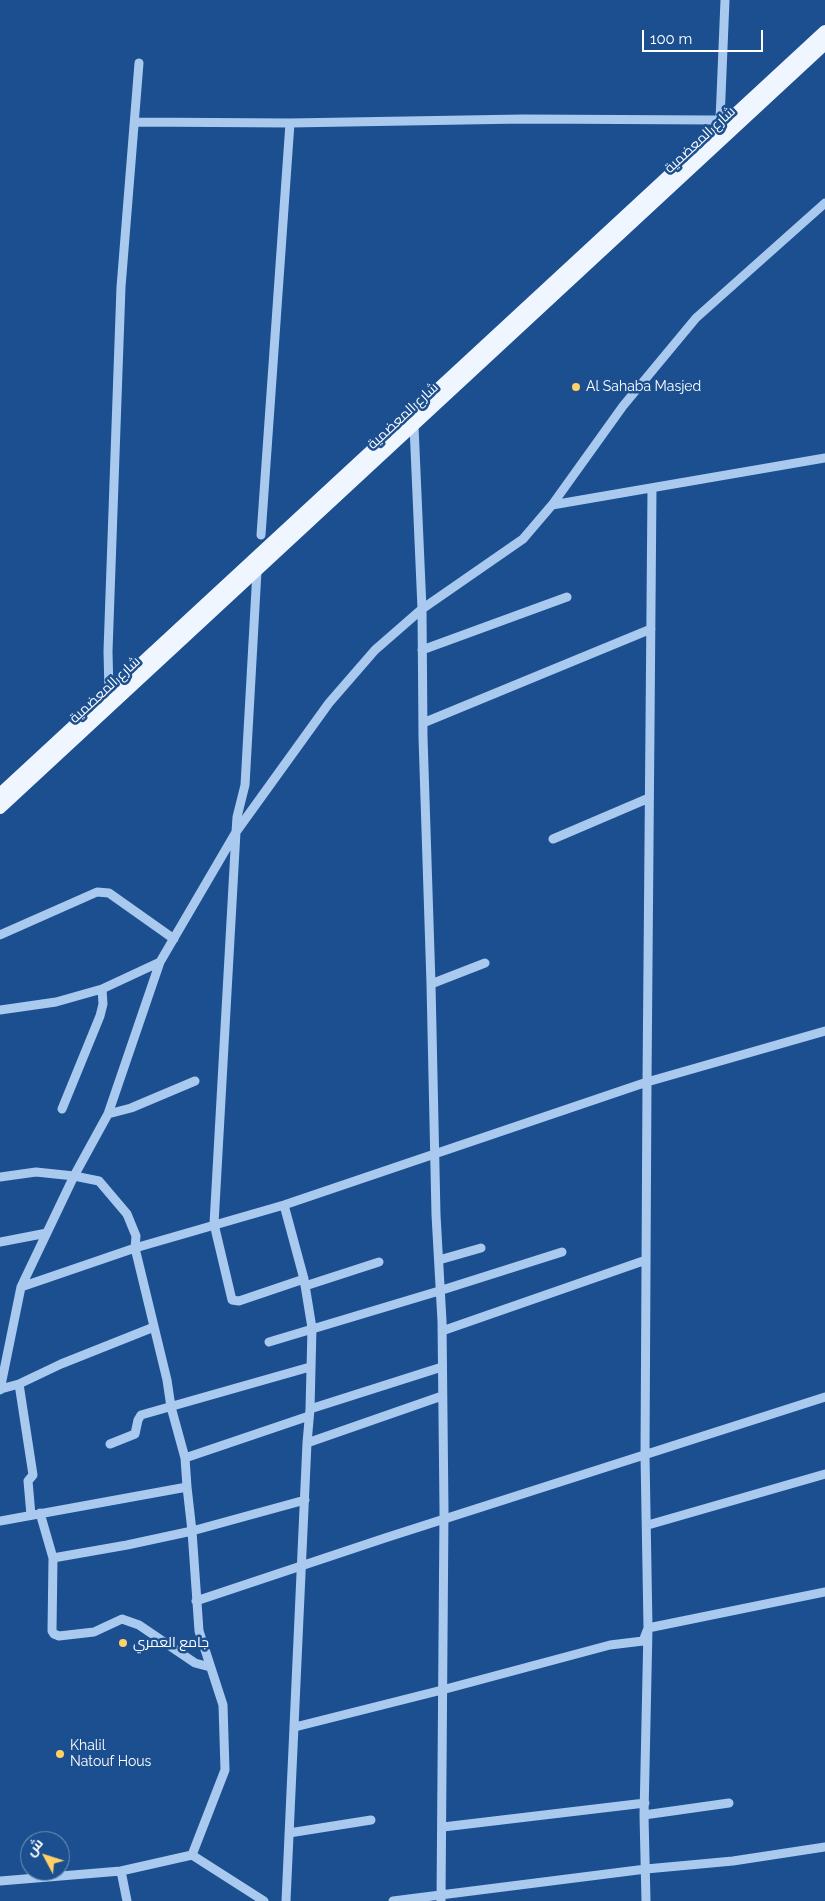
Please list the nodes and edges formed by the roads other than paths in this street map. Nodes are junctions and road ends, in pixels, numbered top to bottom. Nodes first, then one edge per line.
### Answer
1 (725, 0) edge
2 (825, 31) edge
3 (825, 44) edge
4 (140, 63) dead end
5 (135, 122) junction
6 (290, 123) junction
7 (726, 124) junction
8 (825, 203) edge
9 (424, 409) junction
10 (414, 426) junction
11 (825, 458) edge
12 (652, 488) junction
13 (552, 506) junction
14 (261, 535) dead end
15 (257, 571) junction
16 (567, 597) dead end
17 (422, 609) junction
18 (651, 629) junction
19 (422, 650) junction
20 (109, 694) junction
21 (423, 723) junction
22 (0, 794) edge
23 (649, 798) junction
24 (0, 808) edge
25 (236, 832) junction
26 (553, 839) dead end
27 (0, 934) edge
28 (174, 938) junction
29 (160, 962) junction
30 (485, 963) dead end
31 (431, 984) junction
32 (102, 989) junction
33 (0, 1010) edge
34 (825, 1031) edge
35 (195, 1081) dead end
36 (647, 1082) junction
37 (62, 1109) dead end
38 (108, 1114) junction
39 (434, 1154) junction
40 (74, 1176) junction
41 (0, 1177) edge
42 (284, 1205) junction
43 (214, 1224) junction
44 (47, 1233) junction
45 (0, 1242) edge
46 (135, 1248) junction
47 (481, 1248) dead end
48 (562, 1252) dead end
49 (439, 1260) junction
50 (646, 1260) junction
51 (379, 1262) dead end
52 (305, 1282) junction
53 (21, 1287) junction
54 (439, 1291) junction
55 (154, 1327) junction
56 (312, 1328) junction
57 (442, 1331) junction
58 (269, 1342) dead end
59 (442, 1366) junction
60 (310, 1367) junction
61 (19, 1384) junction
62 (0, 1390) edge
63 (442, 1396) junction
64 (825, 1397) edge
65 (171, 1407) junction
66 (310, 1412) junction
67 (307, 1443) junction
68 (110, 1444) dead end
69 (645, 1455) junction
70 (185, 1458) junction
71 (825, 1474) edge
72 (187, 1486) junction
73 (304, 1500) junction
74 (36, 1514) junction
75 (444, 1520) junction
76 (0, 1521) edge
77 (648, 1525) junction
78 (192, 1531) junction
79 (53, 1558) junction
80 (302, 1565) junction
81 (825, 1592) edge
82 (196, 1602) junction
83 (648, 1628) junction
84 (210, 1667) junction
85 (442, 1690) junction
86 (294, 1727) junction
87 (644, 1803) junction
88 (728, 1803) dead end
89 (644, 1815) junction
90 (371, 1820) dead end
91 (443, 1826) junction
92 (289, 1833) junction
93 (825, 1847) edge
94 (192, 1855) junction
95 (646, 1869) junction
96 (121, 1870) junction
97 (0, 1881) edge
98 (441, 1898) edge
99 (127, 1901) edge
100 (264, 1901) edge
101 (286, 1901) edge
102 (393, 1901) edge
103 (646, 1901) edge

1 - 7 street
2 - 7 main road, شارع المعضمية
3 - 7 main road, شارع المعضمية
4 - 5 street
5 - 6 street
5 - 20 street
6 - 7 street
6 - 14 street
7 - 9 main road, شارع المعضمية
8 - 13 street
9 - 10 main road, شارع المعضمية
9 - 20 main road, شارع المعضمية
10 - 15 main road, شارع المعضمية
10 - 17 street
11 - 12 street
12 - 13 street
12 - 18 street
13 - 17 street
15 - 24 main road, شارع المعضمية
15 - 25 street
16 - 19 street
17 - 19 street
17 - 25 street
18 - 21 street
18 - 23 street
19 - 21 street
20 - 22 main road, شارع المعضمية
21 - 31 street
23 - 26 street
23 - 36 street
25 - 28 street
25 - 43 street
27 - 28 street
28 - 29 street
29 - 32 street
29 - 38 street
30 - 31 street
31 - 39 street
32 - 33 street
32 - 37 street
34 - 36 street
35 - 38 street
36 - 39 street
36 - 50 street
38 - 40 street
39 - 42 street
39 - 49 street
40 - 41 street
40 - 44 street
40 - 46 street
42 - 43 street
42 - 52 street
43 - 46 street
43 - 52 street
44 - 45 street
44 - 53 street
46 - 53 street
46 - 55 street
47 - 49 street
48 - 54 street
49 - 54 street
50 - 57 street
50 - 69 street
51 - 52 street
52 - 56 street
53 - 62 street
54 - 56 street
54 - 57 street
55 - 61 street
55 - 65 street
56 - 58 street
56 - 60 street
57 - 59 street
59 - 63 street
59 - 66 street
60 - 65 street
60 - 66 street
61 - 62 street
61 - 74 street
63 - 67 street
63 - 75 street
64 - 69 street
65 - 68 street
65 - 70 street
66 - 67 street
66 - 70 street
67 - 73 street
69 - 75 street
69 - 77 street
70 - 72 street
71 - 77 street
72 - 74 street
72 - 78 street
73 - 78 street
73 - 80 street
74 - 76 street
74 - 79 street
75 - 80 street
75 - 85 street
77 - 83 street
78 - 79 street
78 - 82 street
79 - 84 street
80 - 82 street
80 - 86 street
81 - 83 street
82 - 84 street
83 - 85 street
83 - 87 street
84 - 94 street
85 - 86 street
85 - 91 street
86 - 92 street
87 - 89 street
87 - 91 street
88 - 89 street
89 - 95 street
90 - 92 street
91 - 98 street
92 - 101 street
93 - 95 street
94 - 96 street
94 - 100 street
95 - 98 street
95 - 103 street
96 - 97 street
96 - 99 street
98 - 102 street

